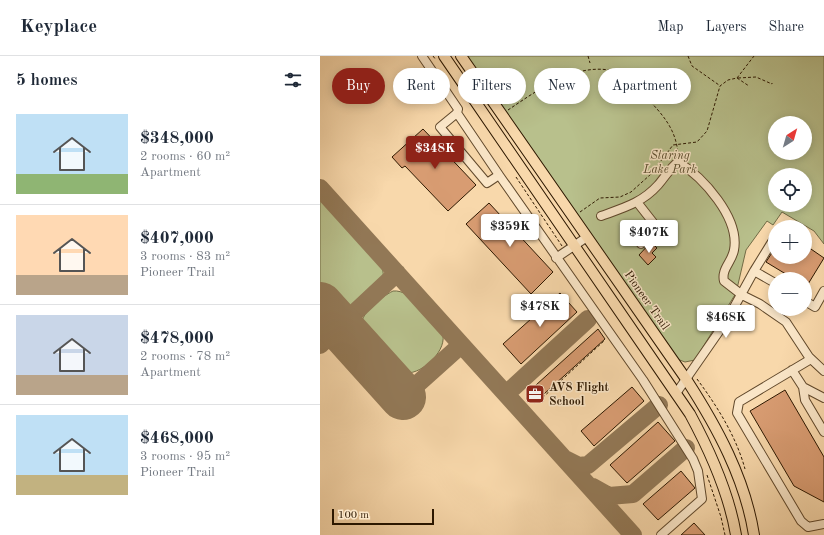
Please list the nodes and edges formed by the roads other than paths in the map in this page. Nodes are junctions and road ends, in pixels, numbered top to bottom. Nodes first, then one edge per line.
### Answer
1 (422, 56) edge
2 (461, 56) edge
3 (441, 59) edge
4 (458, 113) junction
5 (499, 176) junction
6 (637, 202) junction
7 (601, 216) dead end
8 (586, 237) junction
9 (641, 244) dead end
10 (575, 245) junction
11 (768, 248) edge
12 (556, 258) junction
13 (754, 271) junction
14 (768, 279) edge
15 (824, 291) edge
16 (742, 295) junction
17 (812, 305) edge
18 (811, 359) junction
19 (792, 370) junction
20 (824, 371) edge
21 (686, 379) junction
22 (803, 387) junction
23 (677, 392) junction
24 (824, 398) edge
25 (824, 432) edge
26 (824, 524) edge
27 (754, 532) edge
28 (735, 534) edge
29 (661, 535) edge

1 - 4 street
2 - 8 main road, Pioneer Trail
3 - 10 main road
4 - 5 street
4 - 5 street
5 - 12 street
6 - 7 street
6 - 9 street
6 - 16 street
8 - 10 street
8 - 21 main road, Pioneer Trail
10 - 12 street
10 - 23 main road
11 - 13 street
12 - 29 street
13 - 14 street
13 - 16 street
15 - 17 street
16 - 18 street
16 - 21 street
18 - 19 street
18 - 20 street
19 - 22 street
19 - 26 street
21 - 23 street
21 - 27 main road, Pioneer Trail
22 - 24 street
22 - 25 street
23 - 28 main road

